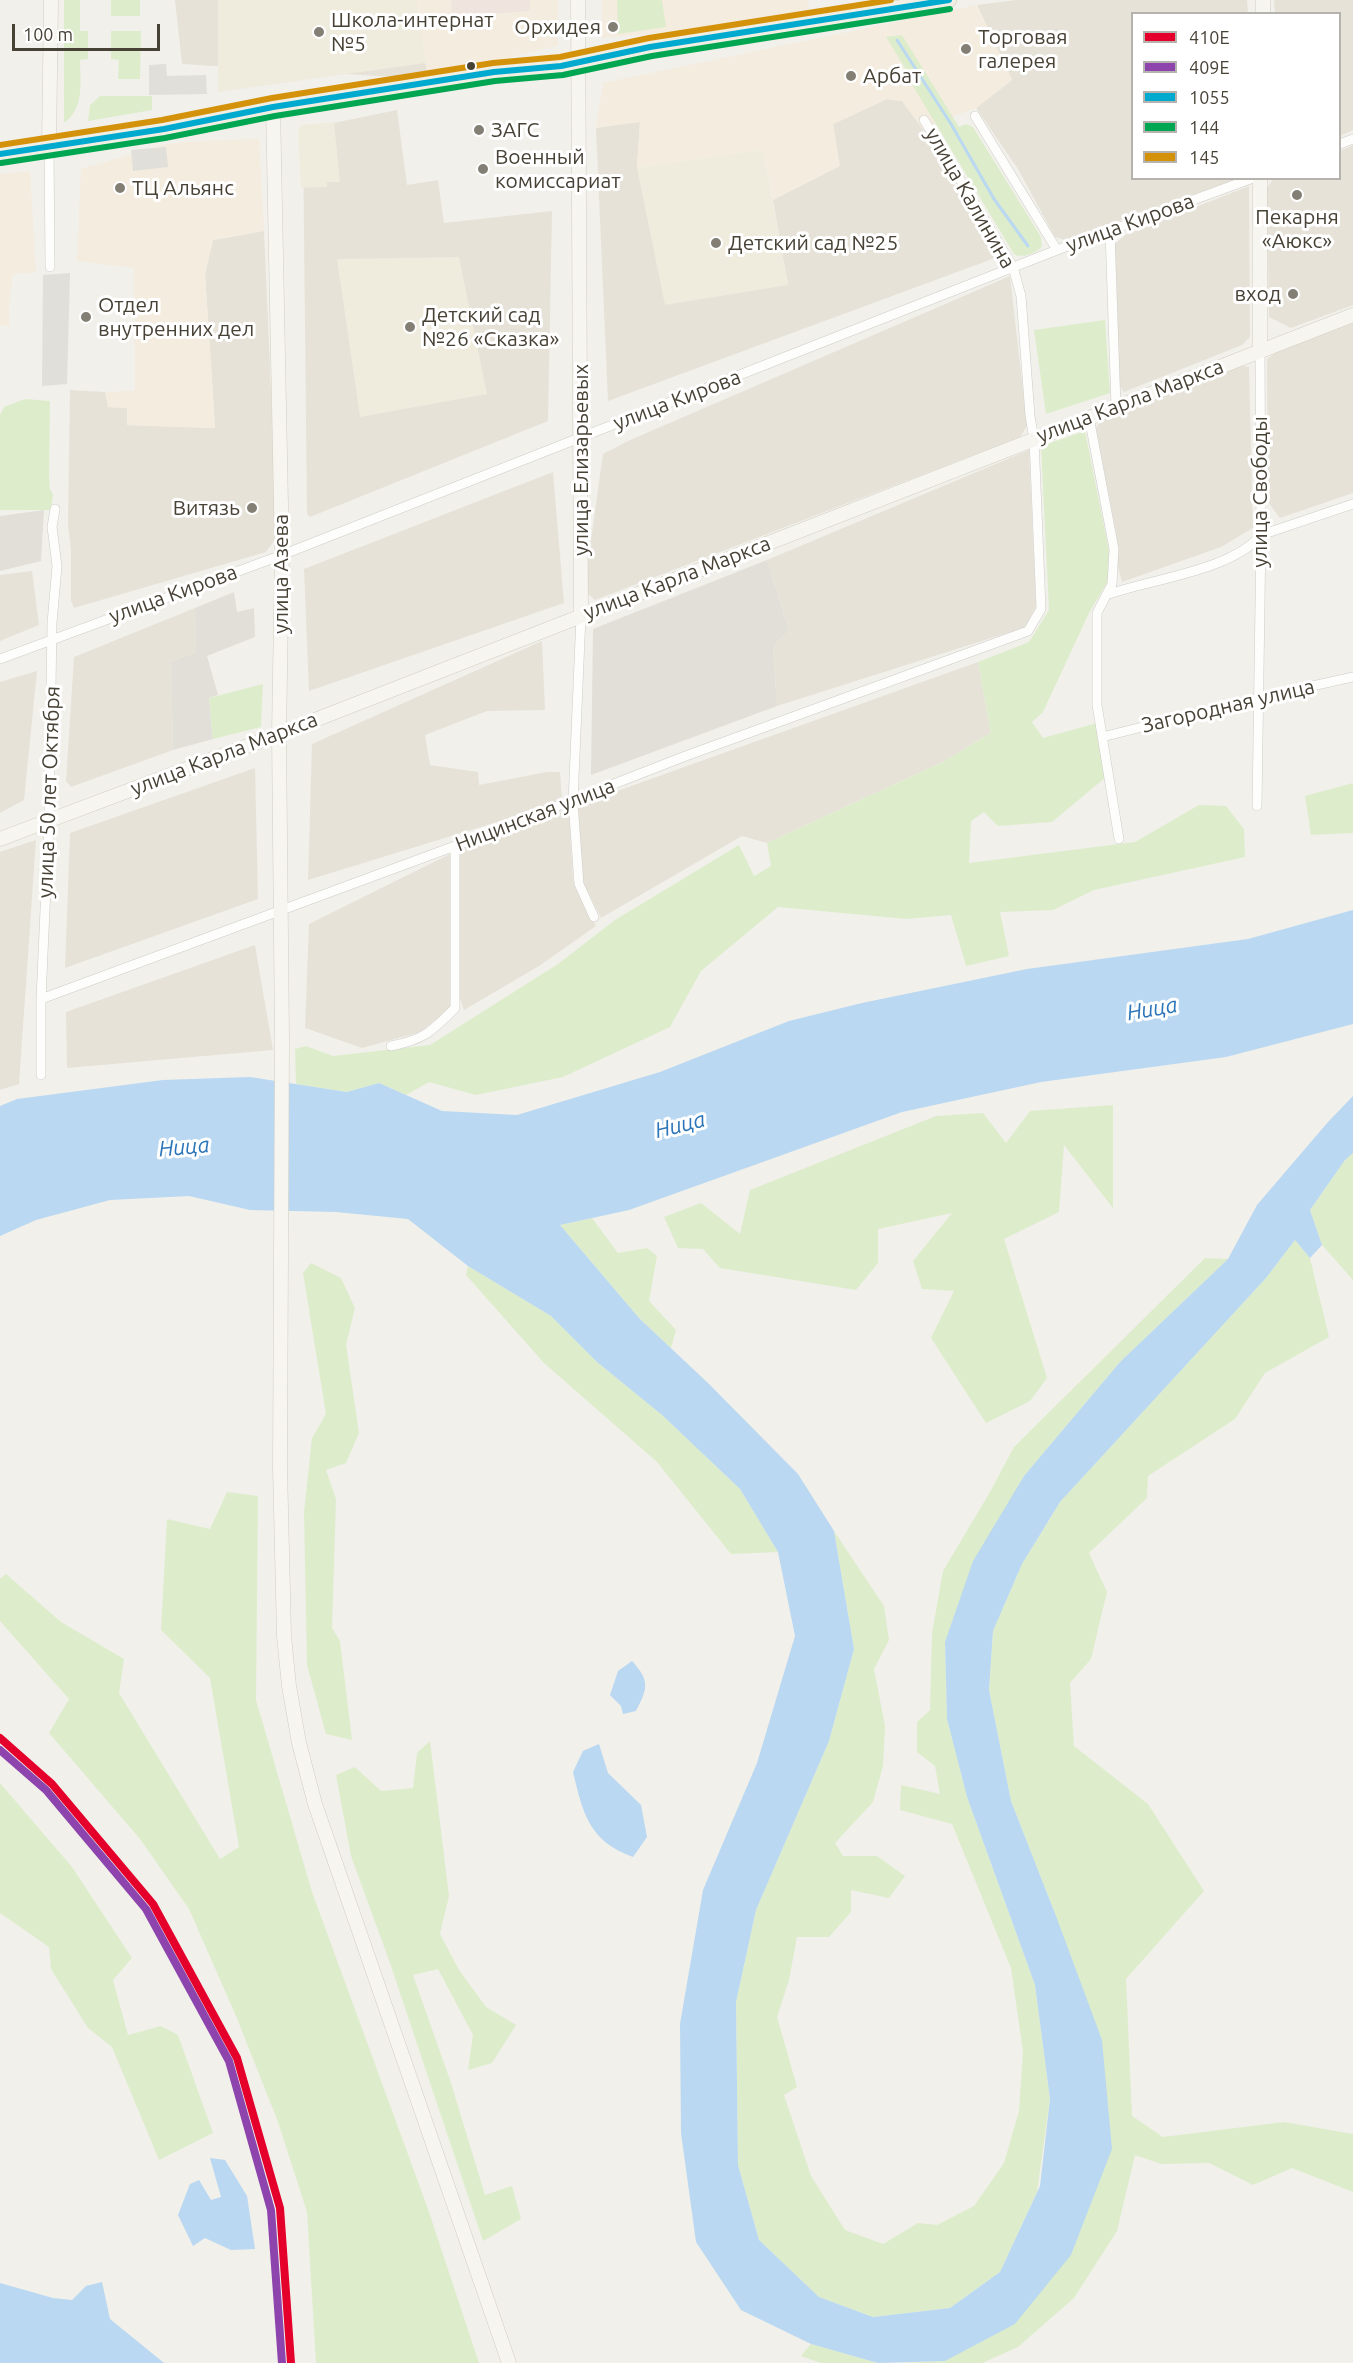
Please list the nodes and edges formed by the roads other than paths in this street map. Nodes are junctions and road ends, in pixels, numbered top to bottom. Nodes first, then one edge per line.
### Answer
1 (51, 0) edge
2 (578, 0) edge
3 (949, 0) edge
4 (579, 62) junction
5 (273, 107) junction
6 (975, 116) dead end
7 (924, 120) dead end
8 (50, 147) junction
9 (0, 154) edge
10 (1247, 180) edge
11 (1260, 180) edge
12 (1110, 231) junction
13 (1057, 250) junction
14 (50, 267) dead end
15 (1013, 267) junction
16 (1353, 315) edge
17 (1260, 350) junction
18 (1116, 407) junction
19 (1089, 417) junction
20 (581, 437) junction
21 (1034, 439) junction
22 (1353, 504) edge
23 (55, 509) dead end
24 (1261, 534) junction
25 (282, 555) junction
26 (1106, 595) junction
27 (581, 616) junction
28 (1028, 631) joint
29 (53, 638) junction
30 (0, 659) edge
31 (1353, 677) edge
32 (1259, 698) junction
33 (279, 734) junction
34 (1102, 737) junction
35 (573, 802) junction
36 (1257, 806) dead end
37 (49, 820) junction
38 (0, 838) edge
39 (1119, 839) dead end
40 (455, 846) junction
41 (279, 911) junction
42 (594, 917) dead end
43 (41, 999) junction
44 (391, 1046) dead end
45 (41, 1075) dead end
46 (509, 2363) edge

1 - 8 street
2 - 4 street, улица Елизарьевых
3 - 4 main road
4 - 5 main road
4 - 20 street, улица Елизарьевых
5 - 8 main road
5 - 25 street, улица Азева
6 - 13 street
7 - 15 street, улица Калинина
8 - 9 main road
8 - 14 street
10 - 12 street, улица Кирова
11 - 17 street, улица Свободы
12 - 13 street, улица Кирова
12 - 18 street
13 - 15 street, улица Кирова
15 - 20 street, улица Кирова
15 - 21 street, улица Калинина
16 - 17 street, улица Карла Маркса
17 - 18 street, улица Карла Маркса
17 - 24 street, улица Свободы
18 - 19 street, улица Карла Маркса
19 - 21 street, улица Карла Маркса
19 - 26 street
20 - 25 street, улица Кирова
20 - 27 street, улица Елизарьевых
21 - 27 street, улица Карла Маркса
21 - 28 street, улица Калинина
22 - 24 street
23 - 29 street, улица 50 лет Октября
24 - 26 street
24 - 32 street, улица Свободы
25 - 29 street, улица Кирова
25 - 33 street, улица Азева
26 - 34 street
27 - 33 street, улица Карла Маркса
27 - 35 street, улица Елизарьевых
28 - 35 street, Ницинская улица
29 - 30 street, улица Кирова
29 - 37 street, улица 50 лет Октября
31 - 32 street, Загородная улица
32 - 34 street, Загородная улица
32 - 36 street, улица Свободы
33 - 37 street, улица Карла Маркса
33 - 41 street, улица Азева
34 - 39 street
35 - 40 street, Ницинская улица
35 - 42 street, улица Елизарьевых
37 - 38 street, улица Карла Маркса
37 - 43 street, улица 50 лет Октября
40 - 41 street, Ницинская улица
40 - 44 street
41 - 43 street, Ницинская улица
41 - 46 street, улица Азева
43 - 45 street, улица 50 лет Октября

